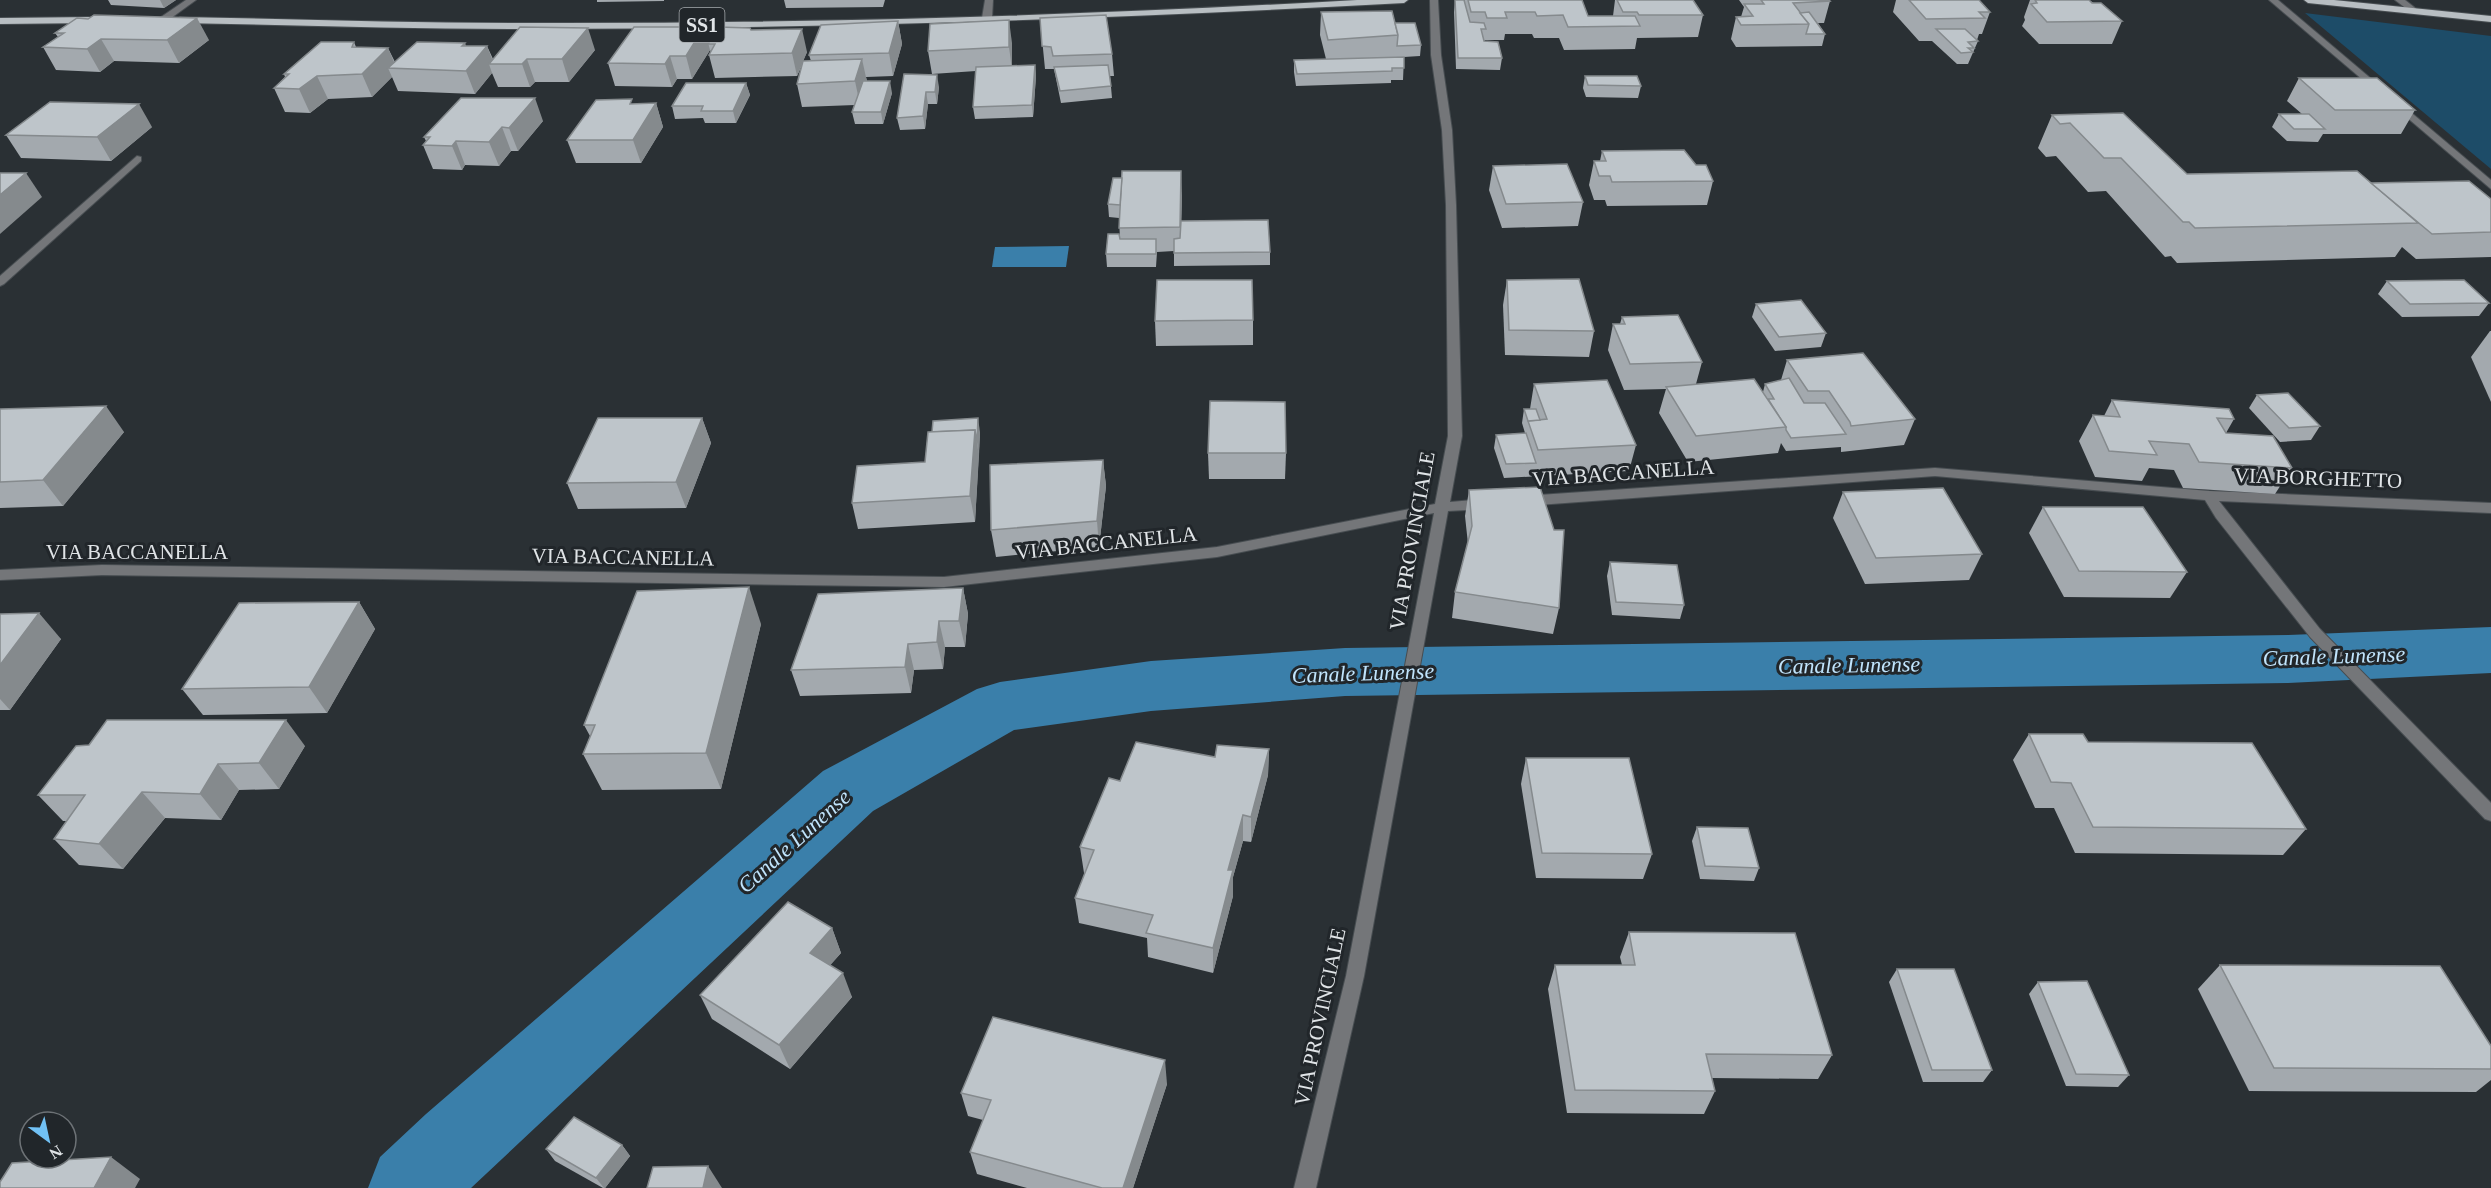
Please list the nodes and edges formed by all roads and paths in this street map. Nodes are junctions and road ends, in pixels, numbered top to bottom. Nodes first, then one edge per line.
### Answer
1 (192, 0) edge
2 (989, 0) edge
3 (1404, 0) edge
4 (1434, 0) edge
5 (2273, 0) edge
6 (2308, 0) edge
7 (2399, 0) edge
8 (2415, 11) junction
9 (987, 18) junction
10 (2491, 19) edge
11 (105, 20) edge
12 (152, 20) edge
13 (164, 20) junction
14 (0, 21) edge
15 (136, 159) dead end
16 (2491, 186) edge
17 (0, 282) edge
18 (2210, 496) junction
19 (1442, 507) junction
20 (2491, 508) edge
21 (0, 574) edge
22 (2491, 814) edge
23 (1305, 1188) edge

1 - 13 street
2 - 9 street
3 - 9 main road, SS1
4 - 19 street, VIA PROVINCIALE
5 - 16 street
6 - 8 main road
7 - 8 street
8 - 10 main road
9 - 13 main road, SS1
11 - 14 main road
12 - 13 main road, SS1
15 - 17 street
18 - 19 street, VIA BACCANELLA
18 - 20 street, VIA BORGHETTO
18 - 22 street, VIA BORGHETTO
19 - 21 street, VIA BACCANELLA
19 - 23 street, VIA PROVINCIALE

